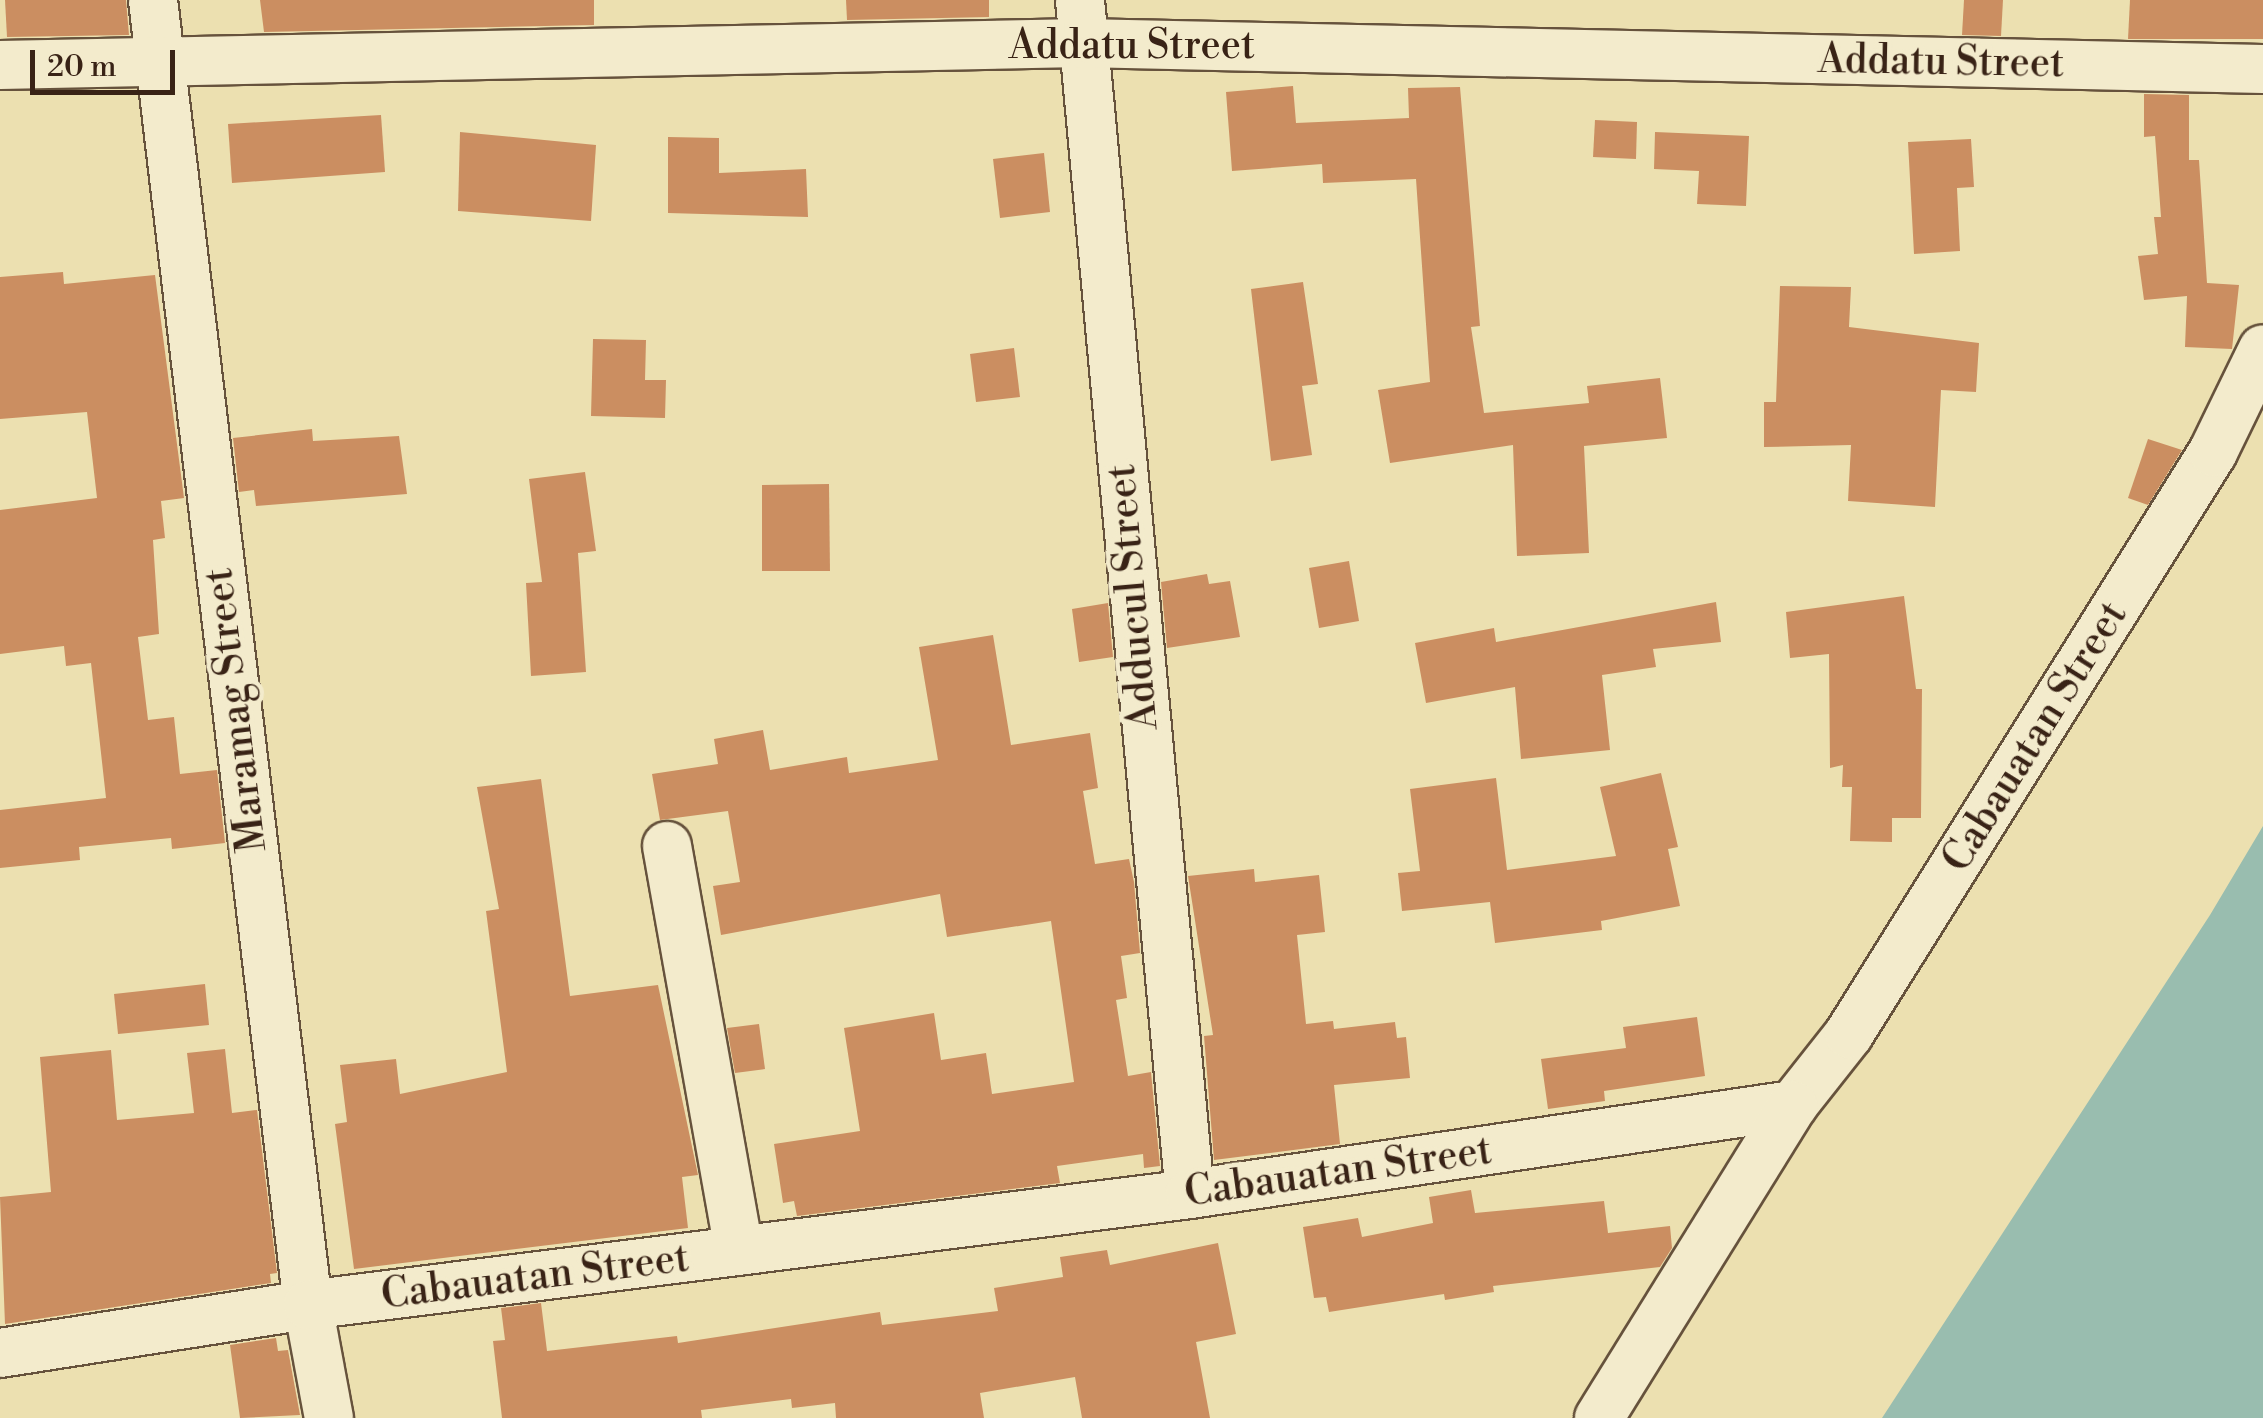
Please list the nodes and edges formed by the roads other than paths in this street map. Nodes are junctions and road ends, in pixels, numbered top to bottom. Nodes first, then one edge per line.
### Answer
1 (154, 0) edge
2 (1081, 22) edge
3 (158, 60) junction
4 (0, 65) edge
5 (2263, 69) edge
6 (2263, 349) edge
7 (668, 846) dead end
8 (1792, 1104) junction
9 (1190, 1194) junction
10 (739, 1251) junction
11 (308, 1305) junction
12 (0, 1353) edge
13 (329, 1418) edge
14 (1599, 1418) edge

1 - 3 street, Maramag Street
2 - 3 street, Addatu Street
2 - 5 street, Addatu Street
2 - 9 street, Adducul Street
3 - 4 street, Addatu Street
3 - 11 street, Maramag Street
6 - 8 street, Cabauatan Street
7 - 10 street
8 - 9 street, Cabauatan Street
8 - 14 street
9 - 10 street, Cabauatan Street
10 - 11 street, Cabauatan Street
11 - 12 street, Cabauatan Street
11 - 13 street, Maramag Street

